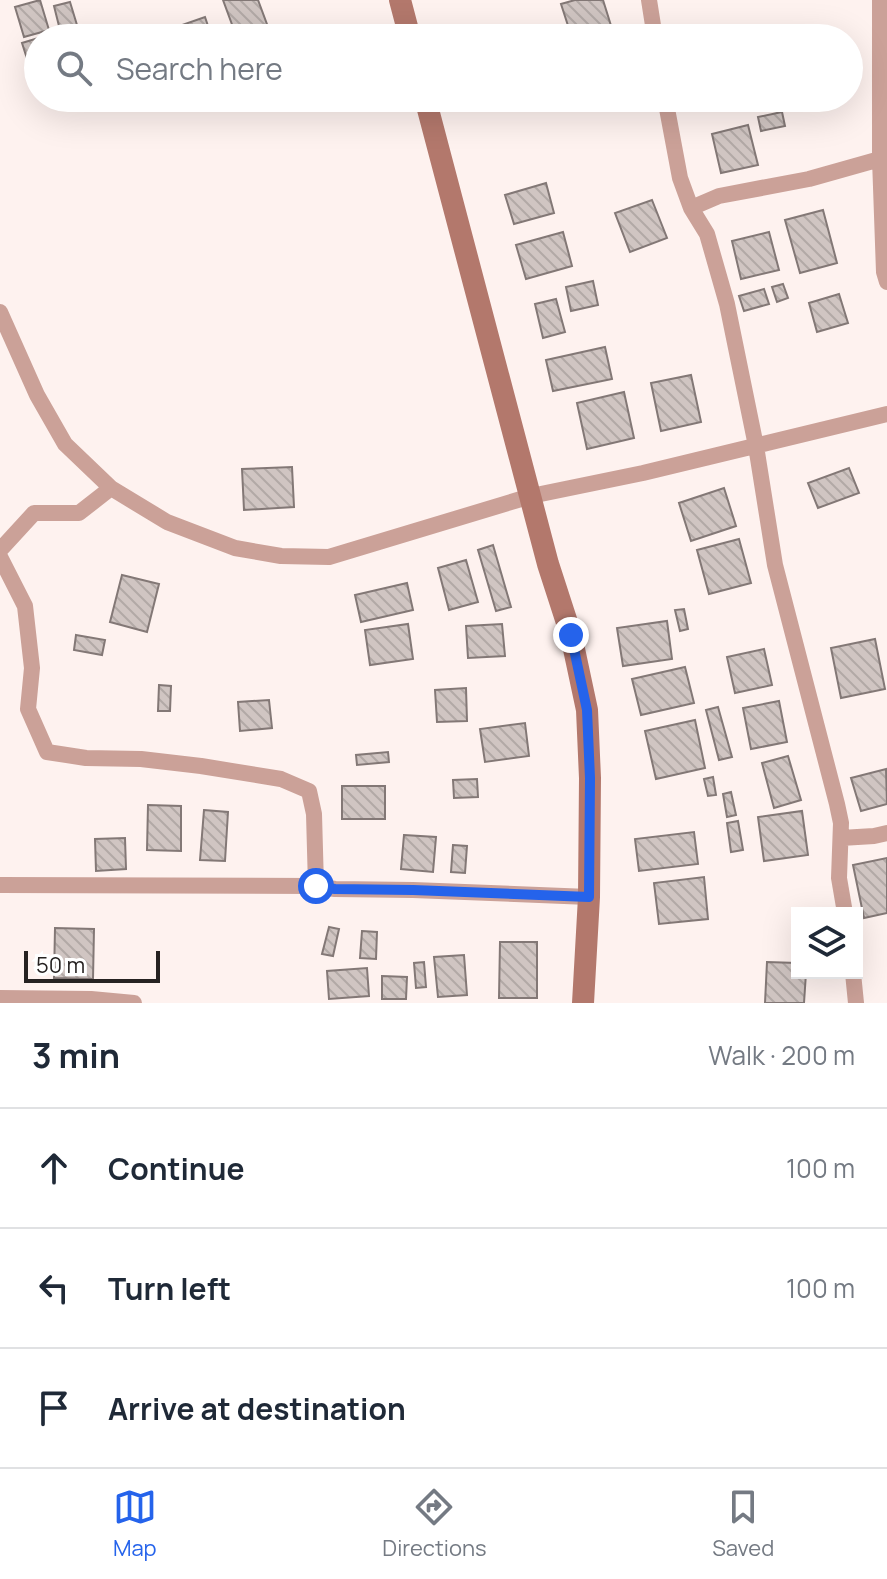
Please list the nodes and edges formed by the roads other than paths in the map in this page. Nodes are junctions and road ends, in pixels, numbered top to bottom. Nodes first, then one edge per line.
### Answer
1 (400, 0) edge
2 (649, 0) edge
3 (880, 0) edge
4 (406, 24) edge
5 (653, 24) edge
6 (429, 112) edge
7 (668, 112) edge
8 (880, 159) junction
9 (691, 208) junction
10 (887, 282) edge
11 (0, 312) edge
12 (887, 414) edge
13 (756, 446) junction
14 (111, 488) junction
15 (531, 496) junction
16 (0, 550) edge
17 (0, 557) edge
18 (887, 833) edge
19 (841, 838) junction
20 (0, 885) edge
21 (316, 886) junction
22 (589, 897) junction
23 (844, 907) edge
24 (854, 979) edge
25 (0, 998) edge
26 (134, 1003) edge
27 (583, 1003) edge
28 (856, 1003) edge

1 - 4 street
2 - 5 street
3 - 8 street
6 - 15 street
7 - 9 street
8 - 9 street
8 - 10 street
9 - 13 street
11 - 14 street
12 - 13 street
13 - 15 street
13 - 19 street
14 - 15 street
14 - 16 street
15 - 22 street
17 - 21 street
18 - 19 street
19 - 23 street
20 - 21 street
21 - 22 street
22 - 27 street
24 - 28 street
25 - 26 street

